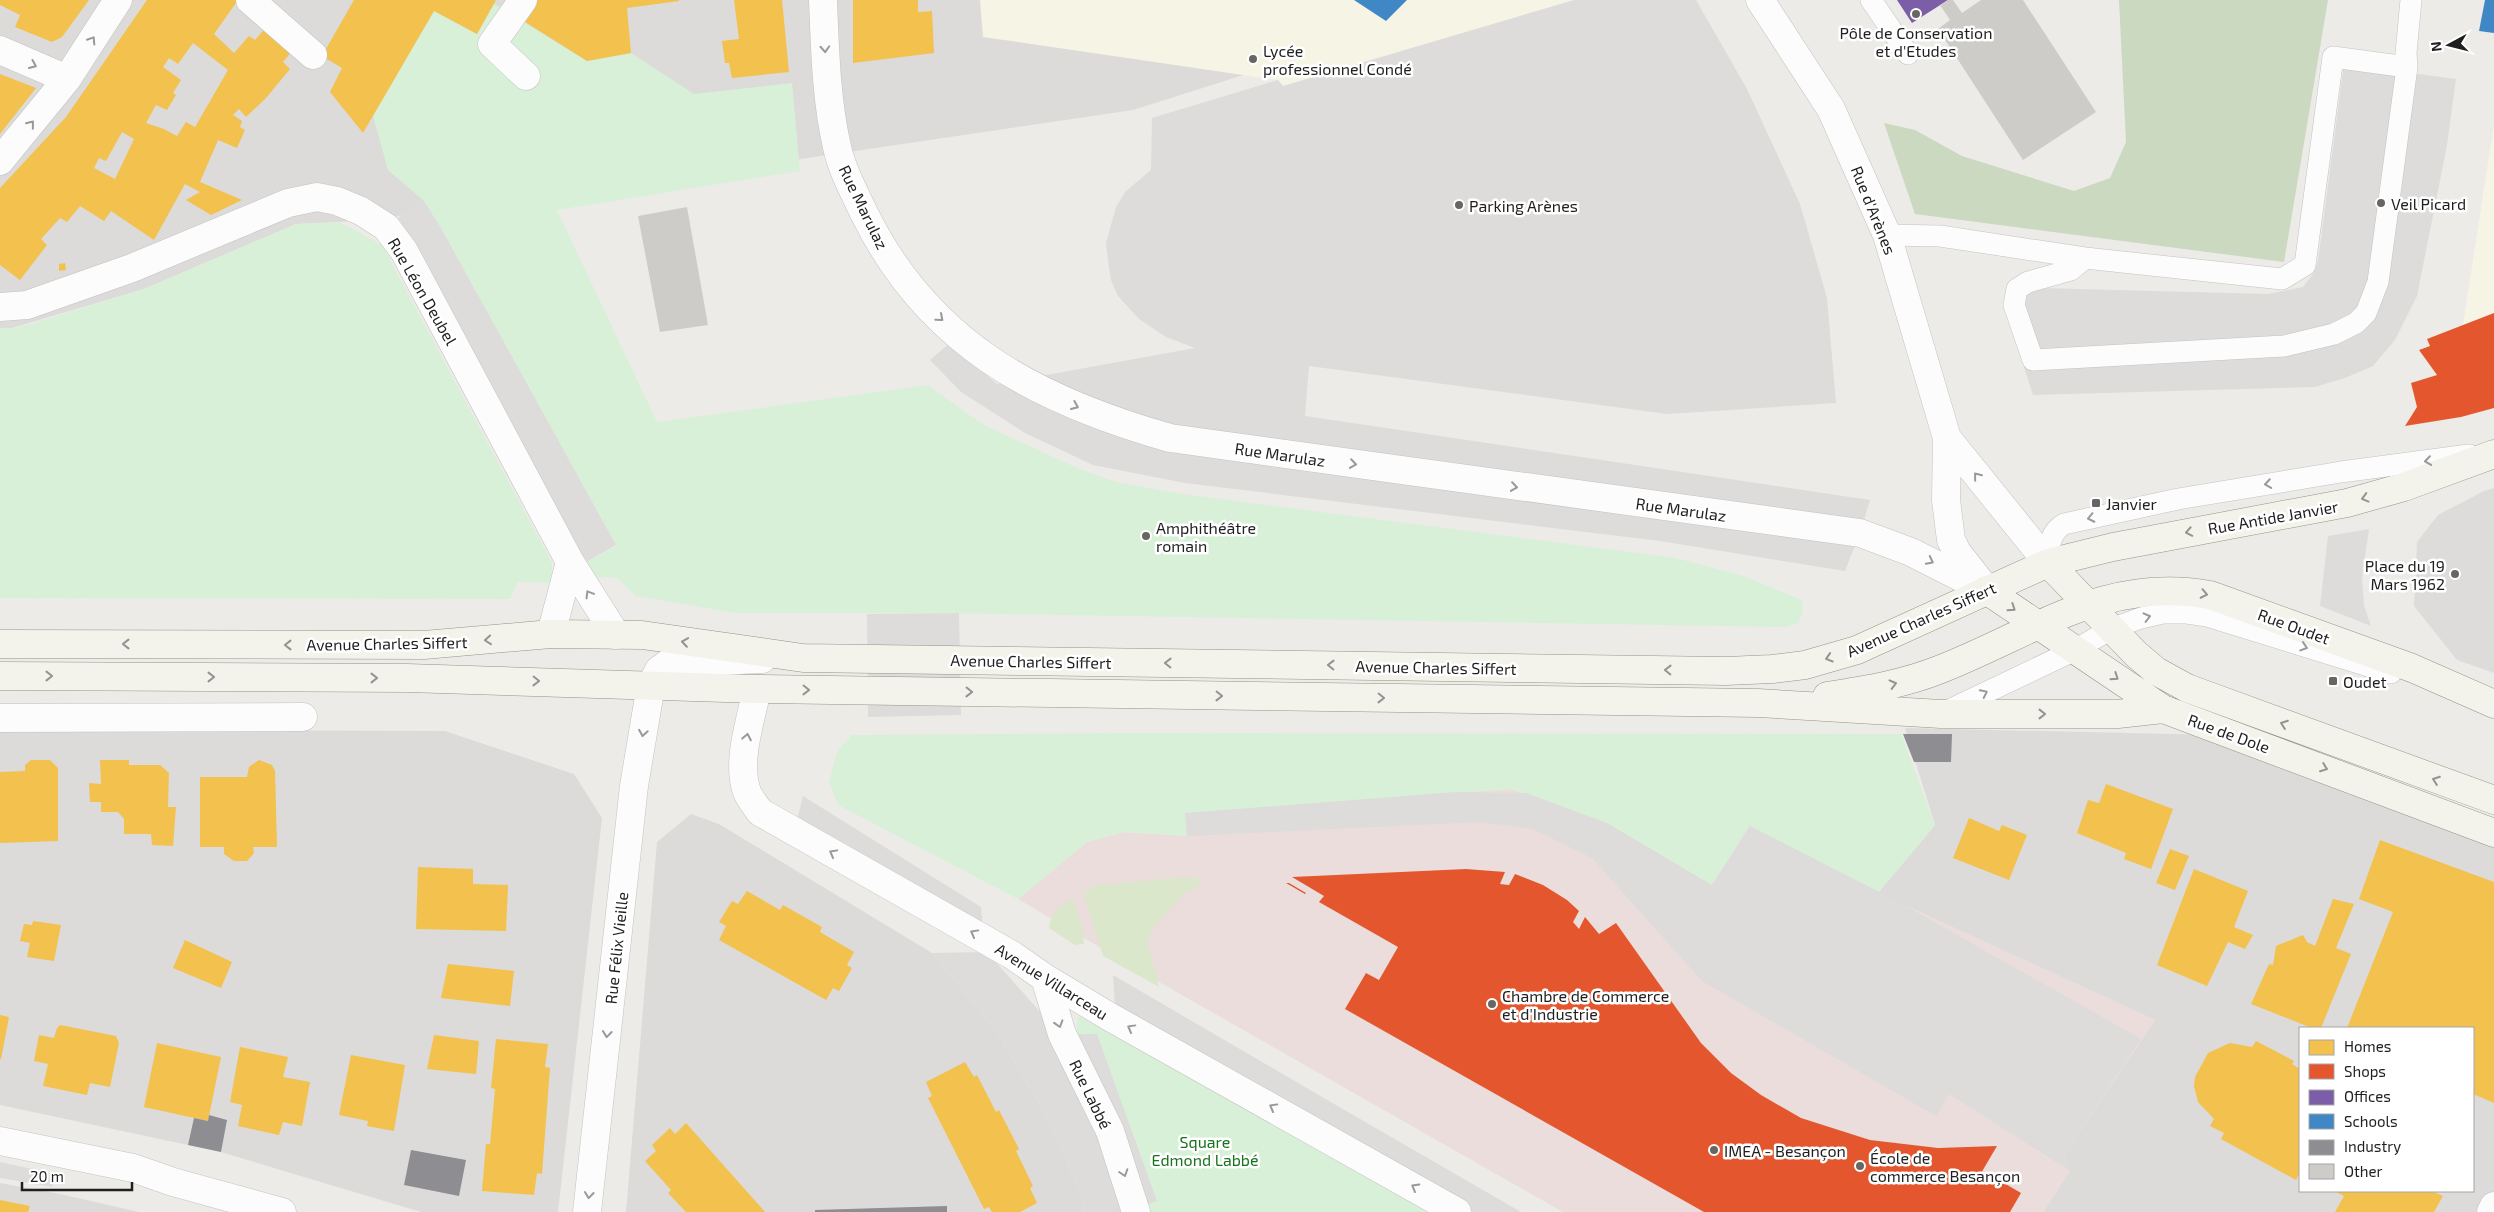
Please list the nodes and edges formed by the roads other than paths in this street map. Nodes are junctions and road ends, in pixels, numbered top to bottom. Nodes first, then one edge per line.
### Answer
1 (118, 0) edge
2 (250, 0) edge
3 (523, 0) edge
4 (823, 0) edge
5 (1760, 0) edge
6 (1871, 0) edge
7 (2410, 0) edge
8 (0, 50) edge
9 (1908, 54) dead end
10 (312, 55) dead end
11 (2407, 67) junction
12 (526, 76) dead end
13 (67, 79) junction
14 (0, 161) edge
15 (1887, 235) junction
16 (2085, 258) junction
17 (0, 307) edge
18 (1947, 438) junction
19 (2494, 453) edge
20 (570, 562) junction
21 (2048, 563) junction
22 (1986, 590) junction
23 (2087, 604) junction
24 (2039, 625) junction
25 (2111, 630) junction
26 (550, 634) junction
27 (616, 635) junction
28 (0, 644) edge
29 (2075, 650) junction
30 (803, 658) junction
31 (0, 676) edge
32 (651, 685) junction
33 (758, 689) junction
34 (2488, 702) edge
35 (1758, 703) junction
36 (2163, 709) junction
37 (1940, 714) junction
38 (303, 717) dead end
39 (0, 718) edge
40 (2494, 800) edge
41 (2494, 833) edge
42 (1045, 978) junction
43 (0, 1141) edge
44 (2494, 1206) edge
45 (282, 1212) edge
46 (587, 1212) edge
47 (1136, 1212) edge
48 (1457, 1212) edge
49 (2491, 1212) edge

13 -> 1 street
2 - 10 street
3 - 12 street
4 -> 22 street, Rue Marulaz
5 - 15 street, Rue d'Arènes
6 - 9 lane
7 - 11 lane
8 -> 13 street
11 - 16 lane
11 - 16 lane
14 -> 13 street
15 - 16 lane
15 - 18 street, Rue d'Arènes
17 - 20 street, Rue Léon Deubel
21 -> 18 street, Rue d'Arènes
18 - 22 street, Rue d'Arènes
19 -> 21 main road, Rue Antide Janvier
20 - 26 street
27 -> 20 street, Rue Léon Deubel
21 - 22 main road, Avenue Charles Siffert
21 - 23 main road, Rue de Dole
22 -> 24 main road, Rue de Dole
22 -> 30 main road, Avenue Charles Siffert
23 - 24 main road, Avenue Charles Siffert
23 - 25 main road, Rue de Dole
23 -> 34 main road, Rue Oudet
24 - 29 main road, Rue de Dole
35 -> 24 main road, Avenue Charles Siffert
25 - 29 lane
25 -> 34 lane
40 -> 25 main road, Rue de Dole
26 - 27 main road, Avenue Charles Siffert
26 -> 28 main road, Avenue Charles Siffert
30 -> 27 main road, Avenue Charles Siffert
29 -> 36 main road, Rue de Dole
37 -> 29 lane
30 - 32 street, Avenue Charles Siffert
31 -> 32 main road, Avenue Charles Siffert
32 - 33 main road, Avenue Charles Siffert
32 -> 46 street, Rue Félix Vieille
33 -> 35 main road, Avenue Charles Siffert
42 -> 33 street, Avenue Villarceau
35 - 37 main road, Avenue Charles Siffert
37 -> 36 main road, Avenue Charles Siffert
36 -> 41 main road, Rue de Dole
38 - 39 street
42 -> 47 street, Rue Labbé
48 -> 42 street, Avenue Villarceau
43 - 45 street
44 - 49 street

